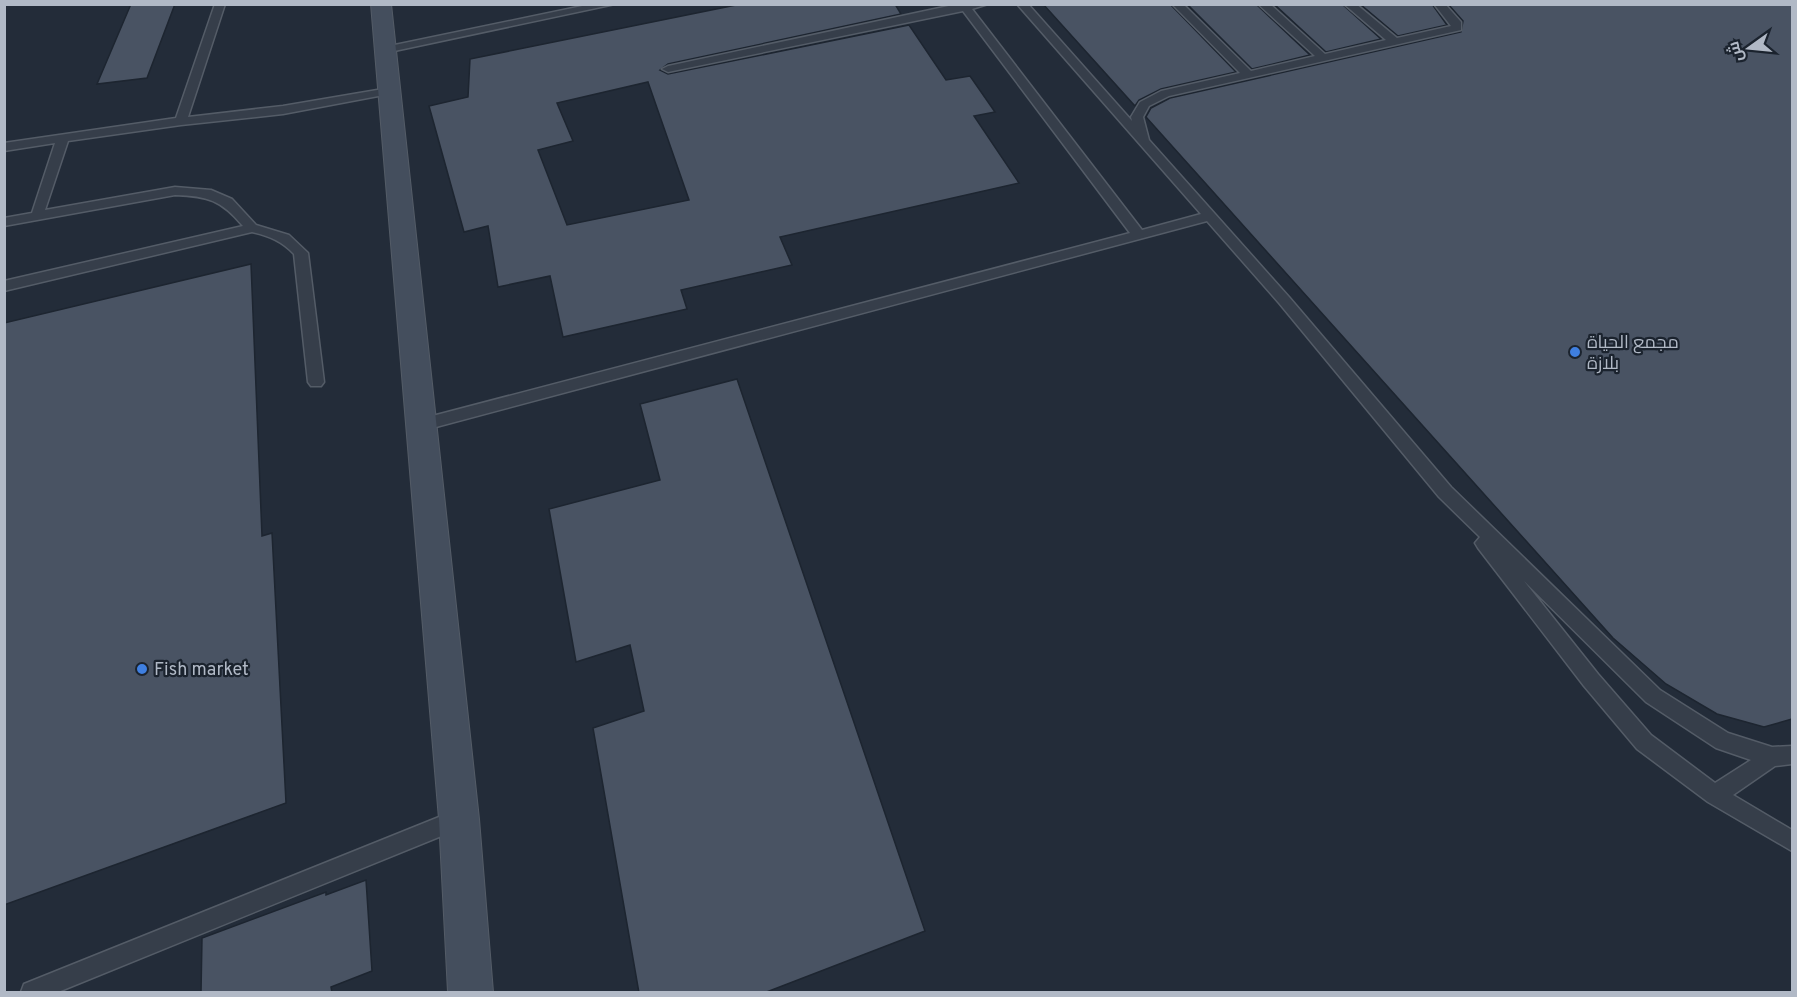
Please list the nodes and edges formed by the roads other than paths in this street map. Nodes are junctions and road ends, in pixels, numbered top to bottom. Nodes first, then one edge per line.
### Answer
1 (220, 4) edge
2 (381, 4) edge
3 (610, 4) edge
4 (983, 4) edge
5 (1022, 4) edge
6 (1177, 4) edge
7 (1263, 4) edge
8 (1349, 4) edge
9 (1439, 4) edge
10 (965, 6) edge
11 (1395, 42) junction
12 (385, 50) junction
13 (1323, 58) junction
14 (668, 69) dead end
15 (1248, 74) junction
16 (389, 91) junction
17 (1144, 104) junction
18 (1113, 107) junction
19 (182, 121) junction
20 (63, 138) junction
21 (1144, 143) junction
22 (4, 147) edge
23 (37, 216) junction
24 (1209, 216) junction
25 (4, 222) edge
26 (252, 228) junction
27 (1139, 235) junction
28 (4, 286) edge
29 (316, 382) dead end
30 (421, 425) junction
31 (1445, 492) junction
32 (1792, 755) edge
33 (1772, 757) junction
34 (1715, 795) junction
35 (459, 819) junction
36 (1792, 841) edge
37 (32, 993) edge
38 (471, 993) edge

1 - 19 lane
2 - 12 street
3 - 12 lane
4 - 10 lane
5 - 18 lane
6 - 15 lane
7 - 13 lane
8 - 11 lane
9 - 11 lane
10 - 14 lane
10 - 27 lane
11 - 13 lane
12 - 16 street
13 - 15 lane
15 - 17 lane
16 - 19 lane
16 - 30 street
17 - 18 lane
17 - 21 lane
18 - 21 lane
19 - 20 lane
20 - 22 lane
20 - 23 lane
21 - 24 lane
23 - 25 lane
23 - 26 lane
24 - 27 lane
24 - 31 lane
26 - 28 lane
26 - 29 lane
27 - 30 lane
30 - 35 street
31 - 33 lane
31 - 34 lane
32 - 33 lane
33 - 34 lane
34 - 36 lane
35 - 37 lane
35 - 38 street

